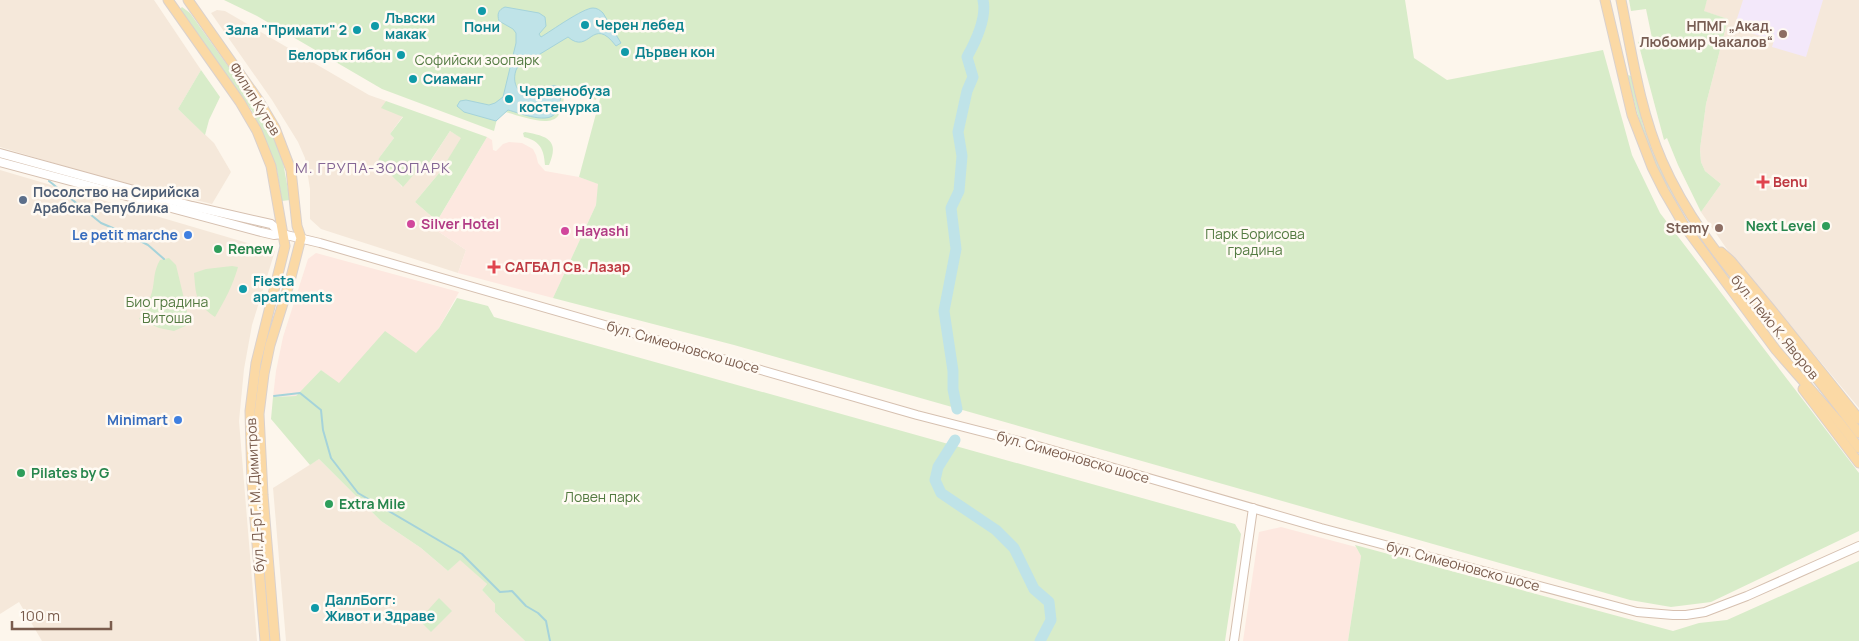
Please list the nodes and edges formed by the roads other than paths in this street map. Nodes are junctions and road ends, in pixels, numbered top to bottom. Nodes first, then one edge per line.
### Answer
1 (168, 0) edge
2 (188, 0) edge
3 (1605, 0) edge
4 (1621, 0) edge
5 (0, 153) edge
6 (0, 162) edge
7 (282, 234) junction
8 (1704, 236) junction
9 (301, 238) junction
10 (1776, 350) junction
11 (1859, 419) edge
12 (1859, 433) edge
13 (1859, 448) edge
14 (1859, 463) edge
15 (1253, 508) junction
16 (1859, 546) edge
17 (265, 641) edge
18 (275, 641) edge
19 (1234, 641) edge

1 - 7 main road, Филип Кутев
2 - 9 main road, Филип Кутев
3 - 10 main road, бул. Пейо К. Яворов
4 - 8 main road, бул. Пейо К. Яворов
5 - 7 main road, бул. Симеоновско шосе
6 - 7 main road, бул. Симеоновско шосе
7 - 9 main road, бул. Симеоновско шосе
7 - 17 main road, бул. Д-р Г. М. Димитров
8 - 11 main road
8 - 12 main road, бул. Пейо К. Яворов
9 - 15 main road, бул. Симеоновско шосе
9 - 18 main road, бул. Д-р Г. М. Димитров
10 - 13 main road, бул. Пейо К. Яворов
10 - 14 main road
15 - 16 main road, бул. Симеоновско шосе
15 - 19 main road

